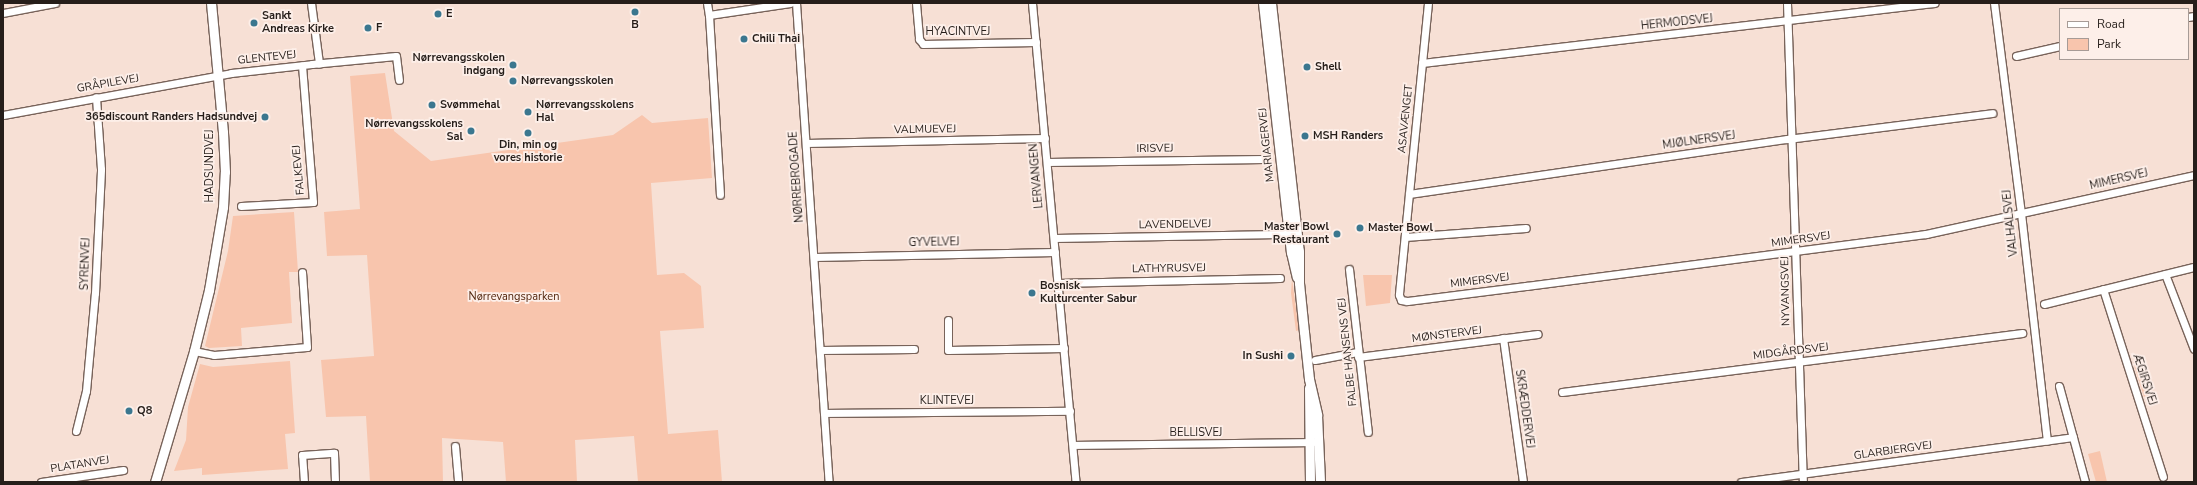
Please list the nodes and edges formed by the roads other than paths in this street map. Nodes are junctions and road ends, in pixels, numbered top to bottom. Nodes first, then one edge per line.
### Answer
1 (55, 3) edge
2 (210, 3) edge
3 (311, 3) edge
4 (707, 3) edge
5 (790, 3) edge
6 (796, 3) edge
7 (916, 3) edge
8 (1032, 3) edge
9 (1263, 3) edge
10 (1271, 3) edge
11 (1428, 3) edge
12 (1787, 3) edge
13 (1934, 3) edge
14 (1994, 3) edge
15 (3, 13) edge
16 (709, 14) junction
17 (1787, 22) junction
18 (1036, 42) junction
19 (2059, 46) edge
20 (2016, 56) dead end
21 (319, 63) junction
22 (1422, 63) junction
23 (302, 65) junction
24 (218, 76) junction
25 (399, 80) dead end
26 (96, 97) junction
27 (1992, 113) dead end
28 (3, 115) edge
29 (1045, 138) junction
30 (1791, 138) junction
31 (806, 143) junction
32 (1264, 159) dead end
33 (1047, 162) junction
34 (2194, 175) edge
35 (1409, 194) junction
36 (720, 195) dead end
37 (241, 206) dead end
38 (2021, 213) junction
39 (1526, 228) dead end
40 (1293, 234) junction
41 (1405, 237) junction
42 (1054, 238) junction
43 (1796, 251) junction
44 (1055, 252) junction
45 (814, 257) junction
46 (2194, 267) edge
47 (1350, 269) dead end
48 (302, 272) dead end
49 (2165, 274) junction
50 (1280, 278) dead end
51 (1058, 283) junction
52 (2103, 289) junction
53 (1407, 301) joint
54 (2044, 304) dead end
55 (948, 320) dead end
56 (2022, 333) dead end
57 (1538, 334) dead end
58 (1503, 338) junction
59 (1064, 348) junction
60 (914, 349) dead end
61 (2194, 349) edge
62 (820, 350) junction
63 (194, 351) junction
64 (1357, 355) junction
65 (1314, 360) dead end
66 (1799, 362) junction
67 (1309, 379) junction
68 (2059, 386) dead end
69 (1562, 392) dead end
70 (1070, 411) junction
71 (824, 412) junction
72 (76, 432) dead end
73 (1368, 432) dead end
74 (2073, 437) junction
75 (2047, 441) junction
76 (1308, 442) junction
77 (1319, 442) junction
78 (1073, 445) junction
79 (456, 446) dead end
80 (123, 470) dead end
81 (1803, 474) junction
82 (2163, 477) dead end
83 (41, 482) edge
84 (154, 482) edge
85 (304, 482) edge
86 (336, 482) edge
87 (458, 482) edge
88 (829, 482) edge
89 (1076, 482) edge
90 (1310, 482) edge
91 (1320, 482) edge
92 (1523, 482) edge
93 (1741, 482) edge
94 (1803, 482) edge
95 (2085, 482) edge

1 - 15 street
2 - 24 street, HADSUNDVEJ
3 - 21 street
4 - 16 street
5 - 16 street
6 - 31 street, NØRREBROGADE
7 - 18 street, HYACINTVEJ
8 - 18 street, LERVANGEN
9 - 40 street, MARIAGERVEJ
10 - 40 street, MARIAGERVEJ
11 - 22 street, ASAVÆNGET
12 - 17 street, NYVANGSVEJ
13 - 17 street, HERMODSVEJ
14 - 38 street, VALHALSVEJ
16 - 36 street
17 - 22 street, HERMODSVEJ
17 - 30 street, NYVANGSVEJ
18 - 29 street, LERVANGEN
19 - 20 street
21 - 23 street, GLENTEVEJ
21 - 25 street, GLENTEVEJ
22 - 35 street, ASAVÆNGET
23 - 24 street, GLENTEVEJ
23 - 37 street, FALKEVEJ
24 - 26 street, GRÅPILEVEJ
24 - 63 street, HADSUNDVEJ
26 - 28 street, GRÅPILEVEJ
26 - 72 street, SYRENVEJ
27 - 30 street, MJØLNERSVEJ
29 - 31 street, VALMUEVEJ
29 - 33 street, LERVANGEN
30 - 35 street, MJØLNERSVEJ
30 - 43 street, NYVANGSVEJ
31 - 45 street, NØRREBROGADE
32 - 33 street, IRISVEJ
33 - 42 street, LERVANGEN
34 - 38 street, MIMERSVEJ
35 - 41 street, ASAVÆNGET
38 - 43 street, MIMERSVEJ
38 - 75 street, VALHALSVEJ
39 - 41 street
40 - 42 street, LAVENDELVEJ
40 - 67 street, MARIAGERVEJ
41 - 53 street, ASAVÆNGET
42 - 44 street, LERVANGEN
43 - 53 street, MIMERSVEJ
43 - 66 street, NYVANGSVEJ
44 - 45 street, GYVELVEJ
44 - 51 street, LERVANGEN
45 - 62 street, NØRREBROGADE
46 - 49 street
47 - 64 street, FALBE HANSENS VEJ
48 - 63 street
49 - 52 street
49 - 61 street
50 - 51 street, LATHYRUSVEJ
51 - 59 street, LERVANGEN
52 - 54 street
52 - 82 street, ÆGIRSVEJ
55 - 59 street
56 - 66 street, MIDGÅRDSVEJ
57 - 58 street, MØNSTERVEJ
58 - 64 street, MØNSTERVEJ
58 - 92 street, SKRÆDDERVEJ
59 - 70 street, LERVANGEN
60 - 62 street
62 - 71 street, NØRREBROGADE
63 - 84 street, HADSUNDVEJ
64 - 65 street, MØNSTERVEJ
64 - 73 street, FALBE HANSENS VEJ
66 - 69 street, MIDGÅRDSVEJ
66 - 81 street, NYVANGSVEJ
67 - 76 street, MARIAGERVEJ
67 - 77 street, MARIAGERVEJ
68 - 74 street
70 - 71 street, KLINTEVEJ
70 - 78 street, LERVANGEN
71 - 88 street, NØRREBROGADE
74 - 75 street
74 - 95 street
75 - 81 street, GLARBJERGVEJ
76 - 77 street, BELLISVEJ
76 - 78 street, BELLISVEJ
76 - 90 street, MARIAGERVEJ
77 - 91 street, MARIAGERVEJ
78 - 89 street, LERVANGEN
79 - 87 street
80 - 83 street, PLATANVEJ
81 - 93 street, GLARBJERGVEJ
81 - 94 street, NYVANGSVEJ
85 - 86 street

